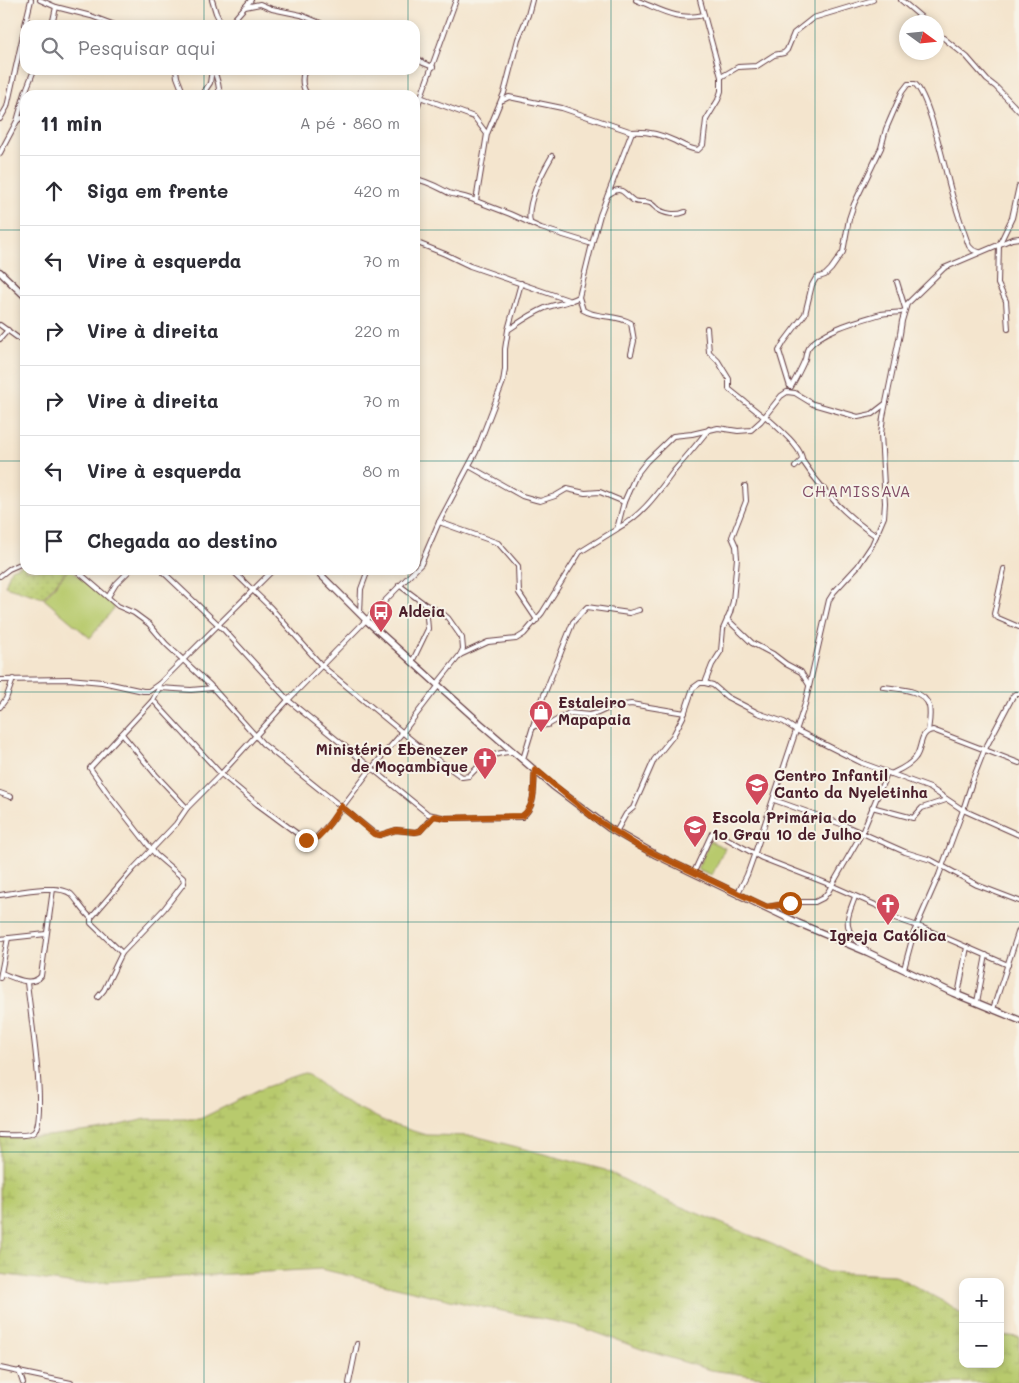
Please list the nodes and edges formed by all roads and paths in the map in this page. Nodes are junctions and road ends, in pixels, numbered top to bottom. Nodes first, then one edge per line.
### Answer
1 (31, 0) edge
2 (40, 0) edge
3 (212, 0) edge
4 (251, 0) edge
5 (456, 0) edge
6 (532, 0) edge
7 (636, 0) edge
8 (700, 0) edge
9 (873, 0) edge
10 (901, 0) edge
11 (56, 7) junction
12 (245, 7) junction
13 (704, 15) junction
14 (919, 15) edge
15 (26, 20) edge
16 (53, 20) edge
17 (102, 20) edge
18 (220, 20) edge
19 (233, 20) edge
20 (313, 20) edge
21 (944, 38) edge
22 (20, 48) edge
23 (420, 60) edge
24 (433, 67) junction
25 (32, 75) edge
26 (178, 75) edge
27 (212, 75) edge
28 (215, 75) edge
29 (303, 75) edge
30 (721, 77) junction
31 (26, 90) edge
32 (182, 90) edge
33 (205, 90) edge
34 (219, 90) edge
35 (305, 90) edge
36 (420, 97) joint
37 (500, 102) junction
38 (20, 111) edge
39 (1019, 112) edge
40 (0, 119) edge
41 (20, 119) edge
42 (17, 122) junction
43 (632, 132) junction
44 (487, 134) junction
45 (0, 152) edge
46 (552, 156) dead end
47 (420, 179) edge
48 (1019, 186) edge
49 (608, 195) junction
50 (476, 201) junction
51 (685, 212) dead end
52 (530, 223) junction
53 (1019, 238) edge
54 (420, 244) edge
55 (592, 244) junction
56 (999, 245) junction
57 (979, 252) junction
58 (0, 272) edge
59 (898, 282) dead end
60 (521, 283) junction
61 (20, 291) edge
62 (578, 297) junction
63 (570, 301) junction
64 (904, 309) junction
65 (0, 324) edge
66 (707, 328) dead end
67 (1008, 329) dead end
68 (8, 330) junction
69 (508, 330) junction
70 (0, 338) edge
71 (20, 339) edge
72 (631, 354) dead end
73 (790, 387) junction
74 (786, 392) junction
75 (886, 402) junction
76 (764, 416) junction
77 (709, 429) junction
78 (802, 460) junction
79 (469, 466) junction
80 (795, 467) dead end
81 (745, 486) dead end
82 (624, 502) junction
83 (439, 522) junction
84 (617, 529) junction
85 (876, 536) junction
86 (20, 564) edge
87 (420, 564) edge
88 (1004, 569) dead end
89 (82, 575) edge
90 (125, 575) edge
91 (166, 575) edge
92 (237, 575) edge
93 (268, 575) edge
94 (321, 575) edge
95 (366, 575) edge
96 (409, 575) edge
97 (0, 576) edge
98 (399, 585) junction
99 (253, 590) junction
100 (108, 597) junction
101 (426, 605) junction
102 (639, 610) dead end
103 (360, 614) junction
104 (366, 620) junction
105 (537, 620) junction
106 (728, 620) junction
107 (219, 625) junction
108 (1019, 627) edge
109 (460, 655) junction
110 (183, 659) junction
111 (412, 662) junction
112 (322, 666) junction
113 (13, 679) junction
114 (0, 680) edge
115 (705, 683) junction
116 (809, 684) junction
117 (438, 685) junction
118 (159, 686) junction
119 (883, 687) dead end
120 (213, 688) junction
121 (1019, 692) edge
122 (153, 700) junction
123 (288, 700) junction
124 (0, 707) edge
125 (685, 713) junction
126 (533, 726) junction
127 (796, 730) junction
128 (928, 730) junction
129 (403, 732) junction
130 (122, 734) junction
131 (255, 736) junction
132 (984, 751) junction
133 (515, 752) junction
134 (523, 759) junction
135 (1019, 763) edge
136 (371, 769) junction
137 (535, 769) junction
138 (889, 773) junction
139 (221, 774) junction
140 (0, 792) edge
141 (12, 797) dead end
142 (774, 800) junction
143 (946, 800) junction
144 (341, 806) junction
145 (872, 807) junction
146 (187, 808) junction
147 (963, 810) junction
148 (434, 816) junction
149 (615, 832) junction
150 (862, 833) junction
151 (1019, 835) edge
152 (152, 849) junction
153 (754, 854) junction
154 (942, 866) junction
155 (694, 872) junction
156 (833, 886) junction
157 (53, 889) junction
158 (738, 893) junction
159 (0, 895) edge
160 (855, 897) junction
161 (1019, 901) edge
162 (767, 907) junction
163 (92, 918) junction
164 (917, 926) junction
165 (1019, 930) edge
166 (46, 934) junction
167 (8, 938) junction
168 (0, 939) edge
169 (967, 947) junction
170 (867, 952) junction
171 (122, 953) junction
172 (986, 955) junction
173 (1008, 965) junction
174 (904, 970) junction
175 (0, 976) edge
176 (27, 982) junction
177 (958, 995) junction
178 (98, 997) dead end
179 (977, 1002) junction
180 (993, 1009) junction
181 (1019, 1020) edge
182 (0, 1135) edge
183 (357, 1344) dead end
184 (0, 1368) edge
185 (19, 1371) junction
186 (23, 1383) edge
187 (71, 1383) edge
188 (350, 1383) edge

1 - 15 street
2 - 11 street
3 - 18 street
4 - 12 street
5 - 24 street
6 - 37 street
7 - 13 street
8 - 13 street
9 - 30 street
10 - 14 street
11 - 16 street
11 - 17 street
12 - 19 street
12 - 20 street
13 - 30 street
21 - 39 street
22 - 40 street
23 - 24 street
24 - 36 street
25 - 31 street
26 - 32 street
27 - 33 street
28 - 34 street
29 - 35 street
30 - 43 street
36 - 44 street
37 - 43 street
37 - 44 street
38 - 42 street
41 - 42 street
42 - 45 street
43 - 49 street
44 - 50 street
46 - 52 street
47 - 50 street
48 - 56 street
49 - 51 street
49 - 55 street
50 - 52 street
52 - 55 street
53 - 56 street
54 - 60 street
55 - 62 street
56 - 57 street
56 - 67 street
57 - 64 street
57 - 73 street
58 - 61 street
59 - 64 street
60 - 63 street
60 - 69 street
62 - 63 street
62 - 72 street
63 - 69 street
64 - 73 street
64 - 75 street
65 - 68 street
66 - 76 street
68 - 70 street
68 - 71 street
69 - 79 street
73 - 74 street
74 - 75 street
74 - 76 street
75 - 85 street
76 - 77 street
76 - 78 street
77 - 82 street
77 - 84 street
78 - 80 street
78 - 85 street
79 - 82 street
79 - 83 street
81 - 106 street
82 - 84 street
83 - 87 street
83 - 105 street
84 - 105 street
85 - 116 street
86 - 97 street
88 - 108 street
89 - 100 street
90 - 100 street
91 - 107 street
92 - 99 street
93 - 99 street
94 - 103 street
95 - 103 street
96 - 98 street
98 - 101 street
98 - 104 street
99 - 107 street
99 - 112 street
100 - 110 street
101 - 109 street
101 - 111 street
102 - 126 street
103 - 104 street
104 - 111 street
104 - 112 street
105 - 109 street
106 - 115 street
106 - 116 street
107 - 110 street
107 - 123 street
109 - 117 street
110 - 118 street
110 - 120 street
111 - 117 street
112 - 123 street
112 - 129 street
113 - 114 street
113 - 118 street
113 - 124 street
115 - 125 street
115 - 127 street
116 - 127 street
117 - 129 street
117 - 133 street
118 - 120 street
118 - 122 street
119 - 128 street
120 - 131 street
121 - 132 street
122 - 130 street
122 - 139 street
123 - 131 street
123 - 136 street
125 - 126 street
125 - 149 street
126 - 134 street
127 - 138 street
127 - 142 street
128 - 132 street
128 - 138 street
129 - 133 street
129 - 136 street
130 - 146 street
130 - 152 street
131 - 139 street
131 - 144 street
132 - 135 street
132 - 147 street
133 - 134 street
134 - 137 street
136 - 144 street
136 - 148 street
137 - 148 street
137 - 149 street
138 - 143 street
138 - 145 street
139 - 144 street
139 - 146 street
140 - 141 street
142 - 150 street
142 - 153 street
143 - 145 street
143 - 147 street
144 - 148 street
145 - 150 street
146 - 152 street
147 - 151 street
147 - 154 street
149 - 155 street
150 - 154 street
150 - 156 street
152 - 163 street
152 - 171 street
153 - 155 street
153 - 156 street
153 - 158 street
154 - 161 street
154 - 164 street
155 - 158 street
156 - 160 street
156 - 162 street
157 - 159 street
157 - 163 street
157 - 166 street
158 - 162 street
160 - 164 street
160 - 170 street
162 - 170 street
163 - 171 street
164 - 169 street
164 - 174 street
165 - 173 street
166 - 167 street
166 - 176 street
167 - 168 street
167 - 175 street
169 - 172 street
169 - 177 street
170 - 174 street
171 - 178 street
172 - 173 street
172 - 179 street
173 - 180 street
174 - 177 street
175 - 176 street
176 - 182 street
177 - 179 street
179 - 180 street
180 - 181 street
183 - 188 street
184 - 185 street
185 - 186 street
185 - 187 street

